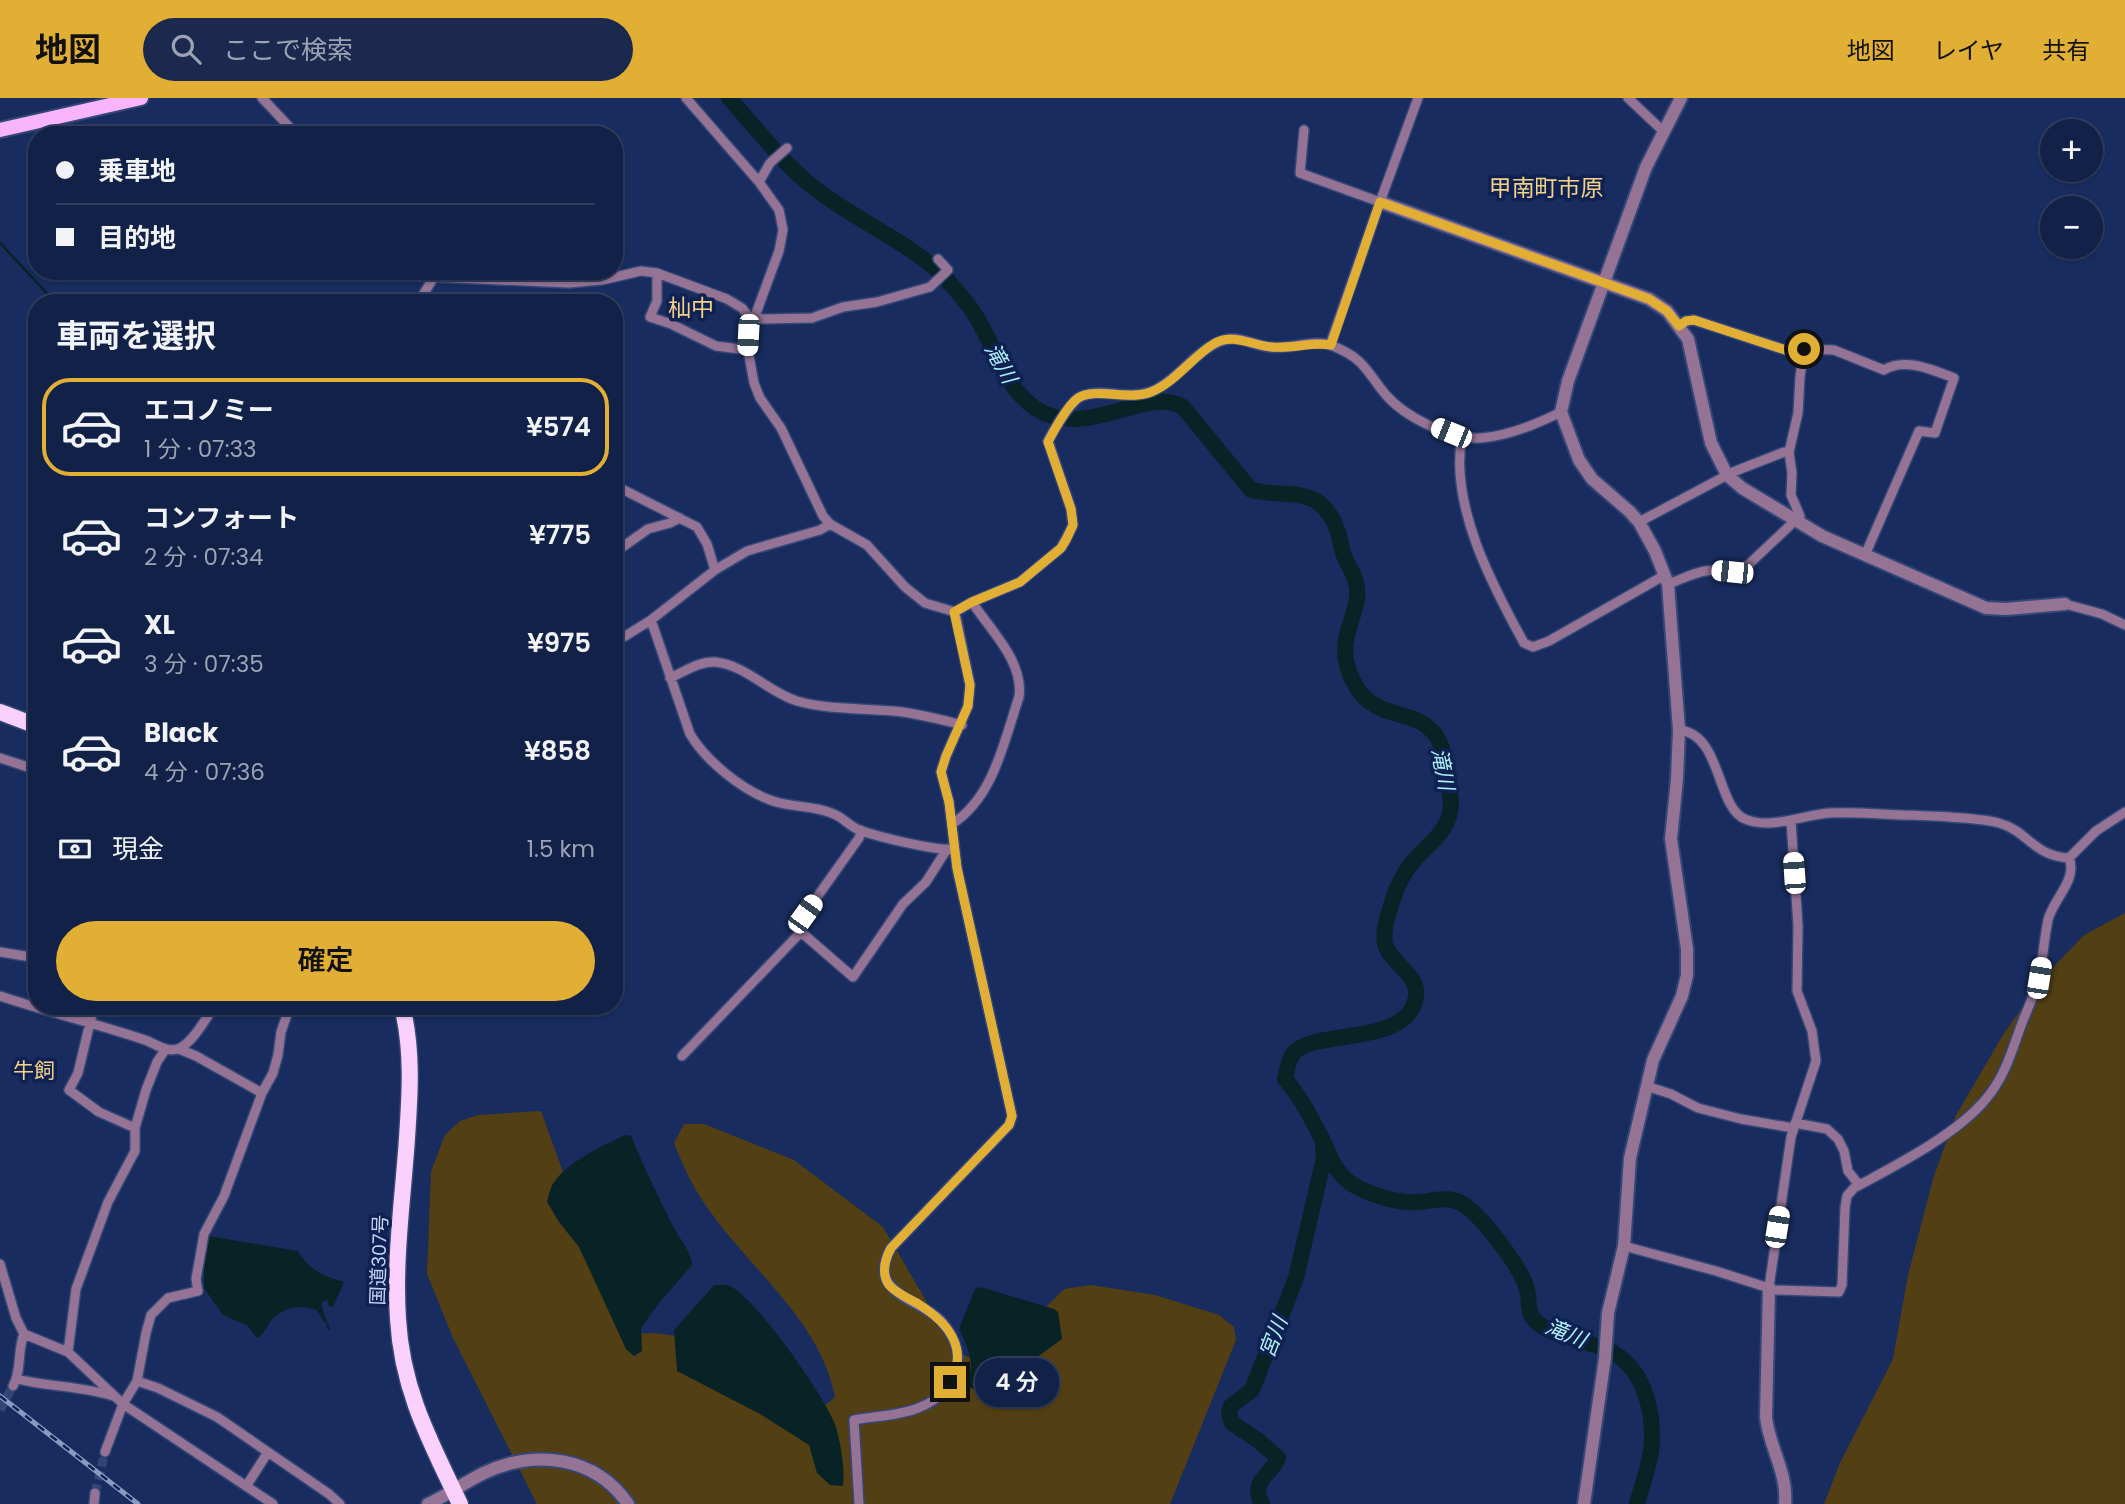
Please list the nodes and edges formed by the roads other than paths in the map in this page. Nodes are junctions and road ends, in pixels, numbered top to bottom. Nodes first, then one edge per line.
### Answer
1 (141, 98) edge
2 (262, 98) edge
3 (686, 98) edge
4 (1418, 98) edge
5 (1628, 98) edge
6 (1681, 98) edge
7 (288, 126) edge
8 (0, 130) edge
9 (1304, 130) dead end
10 (1663, 131) junction
11 (785, 149) dead end
12 (759, 182) junction
13 (1380, 202) junction
14 (937, 258) dead end
15 (657, 273) junction
16 (623, 275) edge
17 (523, 280) edge
18 (602, 280) edge
19 (1604, 283) junction
20 (754, 318) junction
21 (1679, 326) junction
22 (1331, 345) junction
23 (748, 350) junction
24 (1804, 356) junction
25 (1561, 412) junction
26 (1462, 436) junction
27 (1789, 452) junction
28 (1727, 475) junction
29 (623, 490) edge
30 (680, 518) junction
31 (1796, 521) junction
32 (1639, 522) junction
33 (830, 524) junction
34 (623, 547) edge
35 (1865, 555) junction
36 (715, 569) junction
37 (1667, 580) junction
38 (972, 602) junction
39 (2064, 604) joint
40 (954, 612) junction
41 (651, 620) junction
42 (2125, 625) edge
43 (623, 637) edge
44 (670, 678) junction
45 (0, 712) edge
46 (28, 723) edge
47 (961, 725) junction
48 (1679, 730) junction
49 (0, 758) edge
50 (28, 767) edge
51 (2125, 812) edge
52 (1791, 821) junction
53 (952, 824) junction
54 (861, 831) junction
55 (950, 850) junction
56 (2069, 858) junction
57 (801, 932) junction
58 (0, 952) edge
59 (28, 957) edge
60 (0, 996) edge
61 (28, 1004) edge
62 (66, 1015) edge
63 (92, 1015) edge
64 (207, 1015) edge
65 (287, 1015) edge
66 (404, 1015) edge
67 (90, 1022) junction
68 (179, 1049) junction
69 (165, 1050) junction
70 (682, 1056) dead end
71 (1646, 1086) junction
72 (262, 1093) junction
73 (1794, 1126) junction
74 (135, 1128) junction
75 (1859, 1185) junction
76 (1624, 1246) junction
77 (0, 1264) edge
78 (1769, 1287) junction
79 (24, 1334) junction
80 (68, 1352) junction
81 (137, 1381) junction
82 (114, 1396) junction
83 (123, 1404) junction
84 (105, 1452) tunnel mouth
85 (268, 1452) junction
86 (247, 1485) junction
87 (95, 1493) tunnel mouth
88 (457, 1498) edge
89 (94, 1504) edge
90 (273, 1504) edge
91 (340, 1504) edge
92 (428, 1504) edge
93 (628, 1504) edge
94 (859, 1504) edge
95 (1584, 1504) edge
96 (1785, 1504) edge

1 - 8 main road
2 - 7 street
3 - 12 street
4 - 13 street
5 - 10 street
6 - 10 street
9 - 13 street
10 - 19 street
11 - 12 street
12 - 20 street
13 - 19 street
13 - 22 street
14 - 20 street
15 - 16 street
15 - 20 street
15 - 23 street
17 - 18 street
19 - 21 street
19 - 25 street
20 - 23 street
21 - 24 street
21 - 28 street
22 - 26 street
22 - 38 street
23 - 33 street
24 - 27 street
24 - 35 street
25 - 26 street
25 - 32 street
26 - 37 street
27 - 28 street
27 - 31 street
28 - 31 street
28 - 32 street
29 - 30 street
30 - 34 street
30 - 36 street
31 - 35 street
31 - 37 street
32 - 37 street
33 - 36 street
33 - 40 street
35 - 39 street
36 - 41 street
37 - 48 street
38 - 40 street
38 - 53 street
39 - 42 street
40 - 47 street
41 - 43 street
41 - 44 street
44 - 47 street
44 - 54 street
45 - 46 highway
47 - 53 street
48 - 52 street
48 - 71 street
49 - 50 street
51 - 56 street
52 - 56 street
52 - 73 street
53 - 55 street
54 - 55 street
54 - 57 street
55 - 57 street
55 - 94 street
56 - 75 street
57 - 70 street
58 - 59 street
60 - 61 street
62 - 67 street
63 - 67 street
64 - 68 street
65 - 72 street
66 - 88 highway, 国道307号
67 - 69 street
67 - 74 street
68 - 69 street
68 - 72 street
69 - 74 street
71 - 73 street
71 - 76 street
72 - 81 street
73 - 75 street
73 - 78 street
74 - 80 street
75 - 78 street
76 - 78 street
76 - 95 street
77 - 79 street
78 - 96 street
79 - 80 street
79 - 82 street
80 - 82 street
81 - 83 street
81 - 85 street
82 - 83 street
83 - 84 street
83 - 86 street
85 - 86 street
85 - 91 street
86 - 90 street
87 - 89 street
88 - 92 street
88 - 93 street

